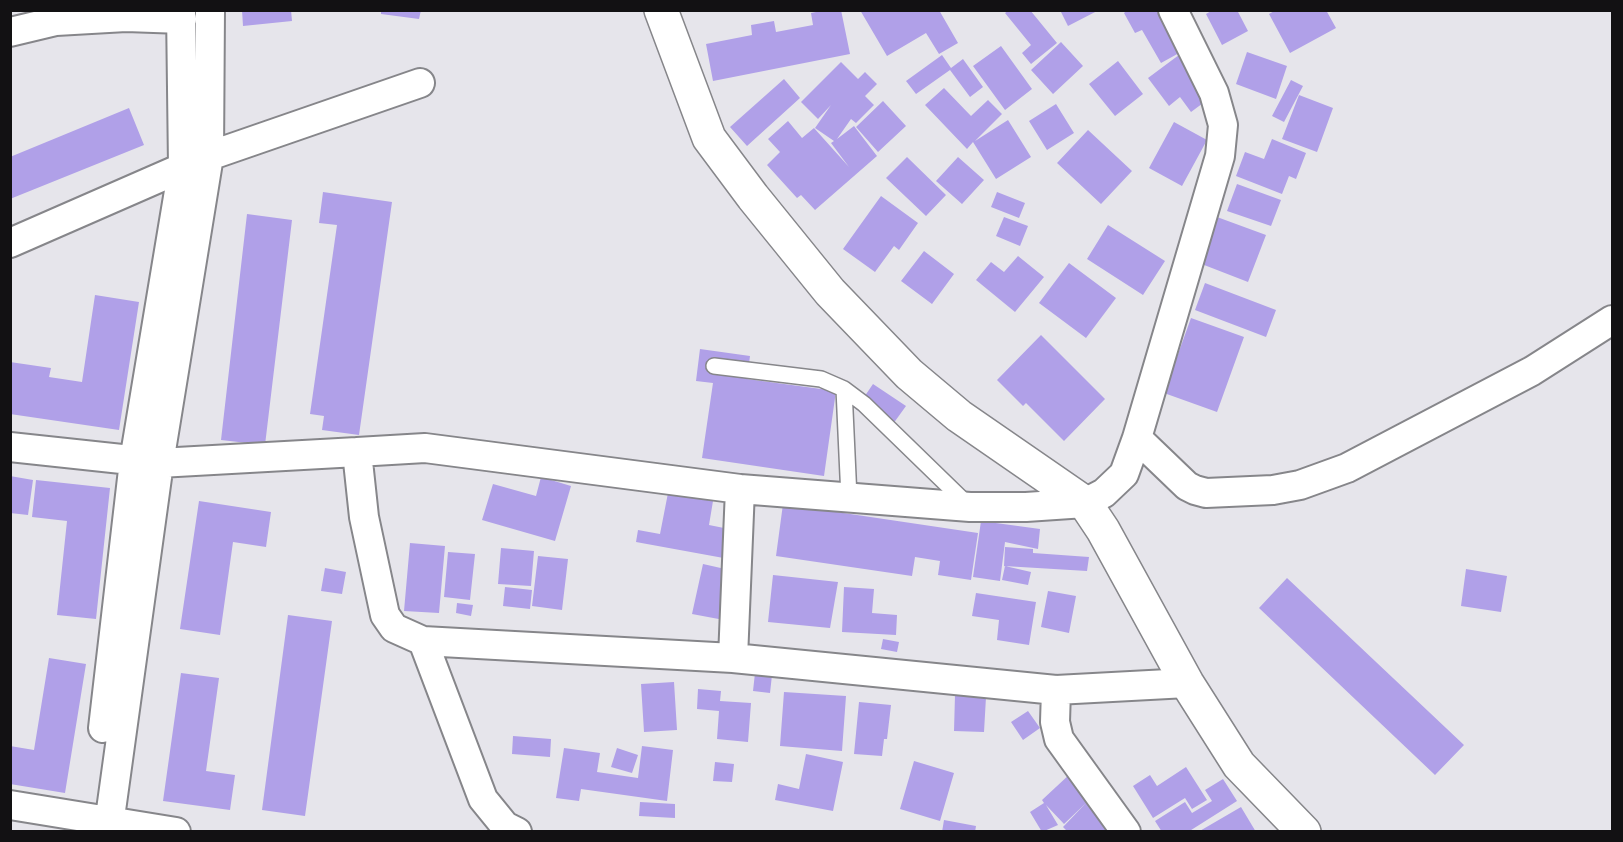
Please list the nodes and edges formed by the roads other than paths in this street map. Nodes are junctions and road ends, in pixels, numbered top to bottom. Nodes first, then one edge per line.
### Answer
1 (210, 10) edge
2 (661, 10) edge
3 (1173, 10) edge
4 (181, 15) edge
5 (56, 16) edge
6 (10, 32) edge
7 (420, 83) dead end
8 (209, 156) junction
9 (183, 167) junction
10 (10, 243) edge
11 (1612, 320) edge
12 (714, 366) dead end
13 (844, 388) junction
14 (1137, 438) junction
15 (10, 447) edge
16 (357, 452) junction
17 (147, 462) junction
18 (740, 489) junction
19 (849, 498) junction
20 (1085, 503) junction
21 (970, 507) junction
22 (423, 641) junction
23 (733, 658) junction
24 (1187, 683) junction
25 (1056, 690) junction
26 (10, 805) edge
27 (100, 826) edge
28 (176, 831) edge
29 (517, 831) edge
30 (1126, 831) edge
31 (1304, 831) edge

1 - 8 street
2 - 20 main road
3 - 14 street
4 - 5 street
4 - 9 street
5 - 6 street
7 - 8 street
8 - 9 street
8 - 17 street
9 - 10 street
9 - 17 street
11 - 14 street
12 - 13 lane
13 - 19 lane
13 - 21 lane
14 - 20 street
15 - 17 street
16 - 17 street
16 - 18 street
16 - 22 street
17 - 27 street
18 - 19 street
18 - 23 street
19 - 21 street
20 - 21 street
20 - 24 main road
22 - 23 street
22 - 29 street
23 - 25 street
24 - 25 street
24 - 31 main road
25 - 30 street
26 - 27 street
27 - 28 street

